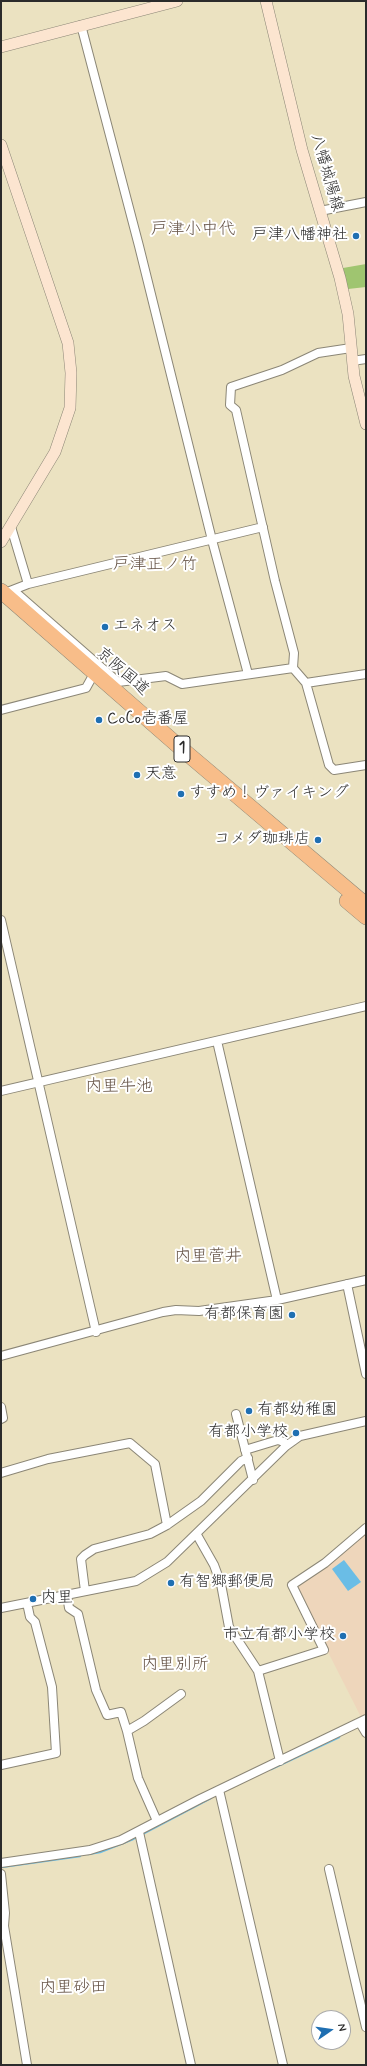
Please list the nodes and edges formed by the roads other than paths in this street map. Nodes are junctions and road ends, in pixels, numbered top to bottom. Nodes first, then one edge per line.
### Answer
1 (177, 1) edge
2 (266, 1) edge
3 (81, 25) junction
4 (1, 47) edge
5 (1, 145) edge
6 (366, 202) edge
7 (320, 210) junction
8 (351, 348) junction
9 (366, 359) edge
10 (352, 361) junction
11 (366, 424) edge
12 (11, 527) junction
13 (263, 527) junction
14 (212, 540) junction
15 (1, 542) edge
16 (28, 584) junction
17 (5, 595) edge
18 (293, 668) junction
19 (248, 674) junction
20 (366, 674) edge
21 (91, 679) junction
22 (306, 683) junction
23 (1, 710) edge
24 (366, 765) edge
25 (366, 905) edge
26 (366, 917) edge
27 (1, 920) edge
28 (366, 1006) edge
29 (217, 1041) junction
30 (38, 1082) junction
31 (1, 1091) edge
32 (366, 1280) edge
33 (347, 1284) junction
34 (277, 1300) junction
35 (96, 1332) junction
36 (1, 1356) edge
37 (366, 1374) edge
38 (1, 1406) edge
39 (236, 1414) dead end
40 (1, 1419) edge
41 (366, 1421) edge
42 (286, 1446) junction
43 (245, 1450) junction
44 (248, 1458) junction
45 (1, 1473) edge
46 (253, 1480) junction
47 (167, 1525) junction
48 (366, 1528) edge
49 (197, 1534) junction
50 (85, 1591) junction
51 (67, 1595) junction
52 (27, 1603) junction
53 (1, 1608) edge
54 (258, 1671) junction
55 (181, 1694) dead end
56 (363, 1721) edge
57 (127, 1731) junction
58 (366, 1734) edge
59 (280, 1761) junction
60 (1, 1765) edge
61 (219, 1790) junction
62 (157, 1821) junction
63 (139, 1832) junction
64 (1, 1863) edge
65 (329, 1869) dead end
66 (1, 1874) edge
67 (366, 2026) edge
68 (27, 2065) edge
69 (191, 2065) edge
70 (283, 2065) edge

1 - 3 street
2 - 7 street, 八幡城陽線
3 - 4 street
3 - 14 street
5 - 12 street
6 - 7 street
7 - 8 street, 八幡城陽線
8 - 10 street, 八幡城陽線
8 - 13 street
9 - 10 street
10 - 11 street, 八幡城陽線
12 - 15 street
12 - 16 street
13 - 14 street
13 - 18 street
14 - 16 street
14 - 19 street
16 - 17 street
17 - 19 street
17 - 21 highway, 京阪国道 / 1
17 - 25 highway, 京阪国道 / 1
18 - 19 street
18 - 22 street
20 - 22 street
21 - 23 street
21 - 26 highway, 京阪国道 / 1
22 - 24 street
27 - 30 street
28 - 29 street
29 - 30 street
29 - 34 street
30 - 31 street
30 - 35 street
32 - 33 street
33 - 34 street
33 - 37 street
34 - 35 street
35 - 36 street
38 - 40 street
39 - 43 street
41 - 42 street
42 - 43 street
42 - 46 street
43 - 44 street
44 - 46 street
44 - 47 street
45 - 47 street
46 - 49 street
47 - 50 street
48 - 54 street
49 - 50 street
49 - 54 street
50 - 51 street
51 - 52 street
51 - 57 street
52 - 53 street
52 - 60 street
54 - 59 street
55 - 57 street
56 - 58 street
56 - 59 street
57 - 62 street
59 - 61 street
61 - 62 street
61 - 70 street
62 - 63 street
63 - 64 street
63 - 69 street
65 - 67 street
66 - 68 street

